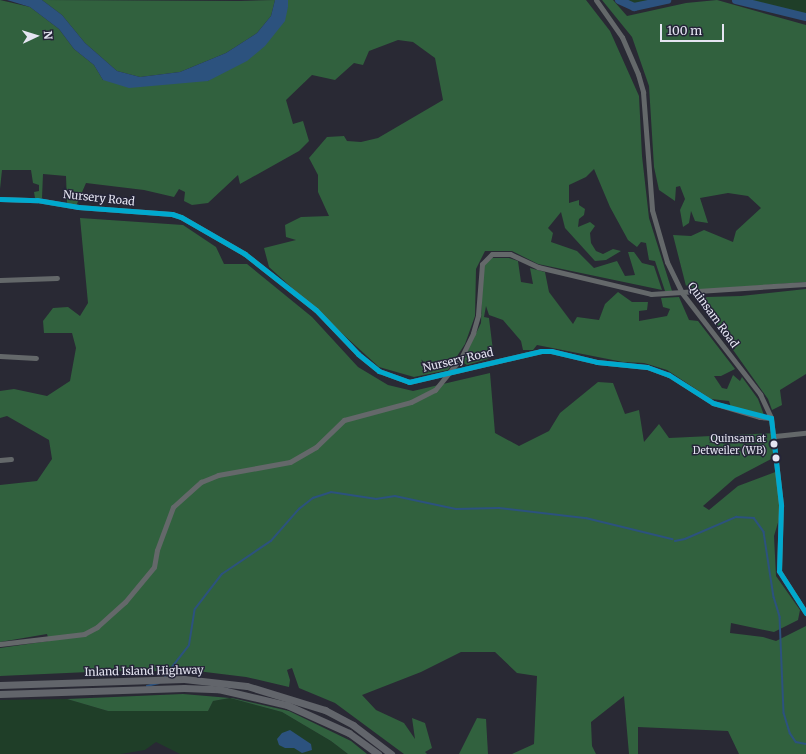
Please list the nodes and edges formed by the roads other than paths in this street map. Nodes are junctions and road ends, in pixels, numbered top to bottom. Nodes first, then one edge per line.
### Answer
1 (596, 0) edge
2 (0, 199) edge
3 (57, 278) dead end
4 (0, 280) edge
5 (806, 284) edge
6 (682, 293) junction
7 (0, 356) edge
8 (36, 358) dead end
9 (450, 372) junction
10 (771, 418) junction
11 (806, 433) edge
12 (775, 436) junction
13 (11, 459) dead end
14 (0, 460) edge
15 (806, 613) edge
16 (0, 644) edge
17 (0, 685) edge
18 (0, 694) edge
19 (378, 754) edge
20 (391, 754) edge

1 - 6 street, Quinsam Road
2 - 9 street, Nursery Road
3 - 4 street
5 - 6 street
6 - 9 street
6 - 10 street, Quinsam Road
7 - 8 street
9 - 10 street, Nursery Road
9 - 16 street
10 - 12 street, Quinsam Road
11 - 12 street
12 - 15 street, Quinsam Road
13 - 14 street
17 - 20 highway, Inland Island Highway
18 - 19 highway, Inland Island Highway

